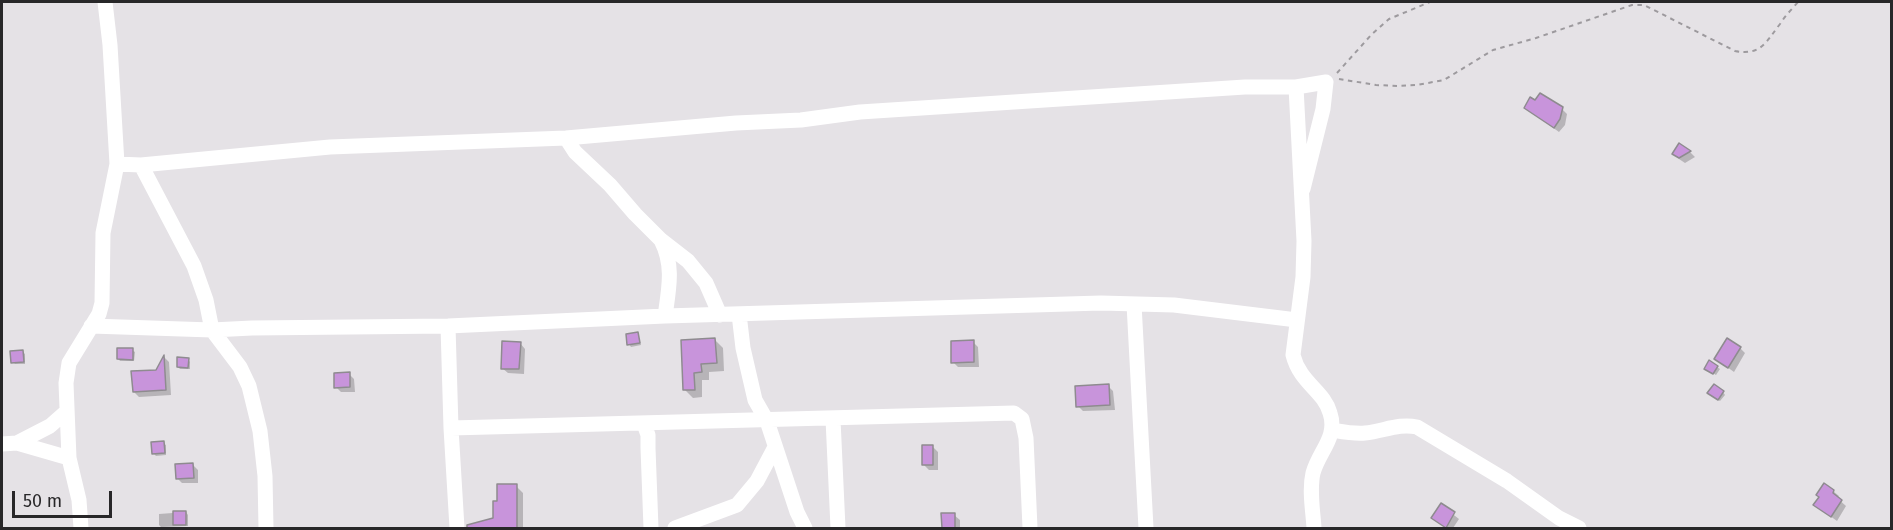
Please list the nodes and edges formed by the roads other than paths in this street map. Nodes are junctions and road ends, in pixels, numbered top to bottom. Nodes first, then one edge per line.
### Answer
1 (104, 4) edge
2 (1296, 87) junction
3 (567, 138) junction
4 (117, 164) junction
5 (141, 165) junction
6 (1303, 189) junction
7 (661, 240) junction
8 (1134, 304) junction
9 (739, 314) junction
10 (720, 315) junction
11 (665, 316) junction
12 (1298, 320) junction
13 (91, 326) junction
14 (448, 326) junction
15 (212, 330) junction
16 (66, 411) junction
17 (833, 419) junction
18 (767, 421) junction
19 (644, 424) junction
20 (451, 428) junction
21 (1332, 430) junction
22 (17, 443) junction
23 (2, 444) edge
24 (775, 447) junction
25 (69, 458) junction
26 (1554, 523) edge
27 (81, 528) edge
28 (266, 528) edge
29 (457, 528) edge
30 (651, 528) edge
31 (675, 528) edge
32 (805, 528) edge
33 (838, 528) edge
34 (1030, 528) edge
35 (1146, 528) edge
36 (1314, 528) edge
37 (1579, 528) edge

1 - 4 street
2 - 3 street
2 - 6 street
2 - 6 street
3 - 5 street
3 - 7 street
4 - 5 street
4 - 13 street
5 - 15 street
6 - 12 street
7 - 10 street
7 - 11 street
8 - 9 street
8 - 12 street
8 - 35 street
9 - 10 street
9 - 18 street
10 - 11 street
11 - 14 street
12 - 21 street
13 - 15 street
13 - 16 street
14 - 15 street
14 - 20 street
15 - 28 street
16 - 22 street
16 - 25 street
17 - 18 street
17 - 33 street
17 - 34 street
18 - 19 street
18 - 24 street
19 - 20 street
19 - 30 street
20 - 29 street
21 - 26 street
21 - 36 street
22 - 23 street
22 - 25 street
24 - 31 street
24 - 32 street
25 - 27 street
26 - 37 street

